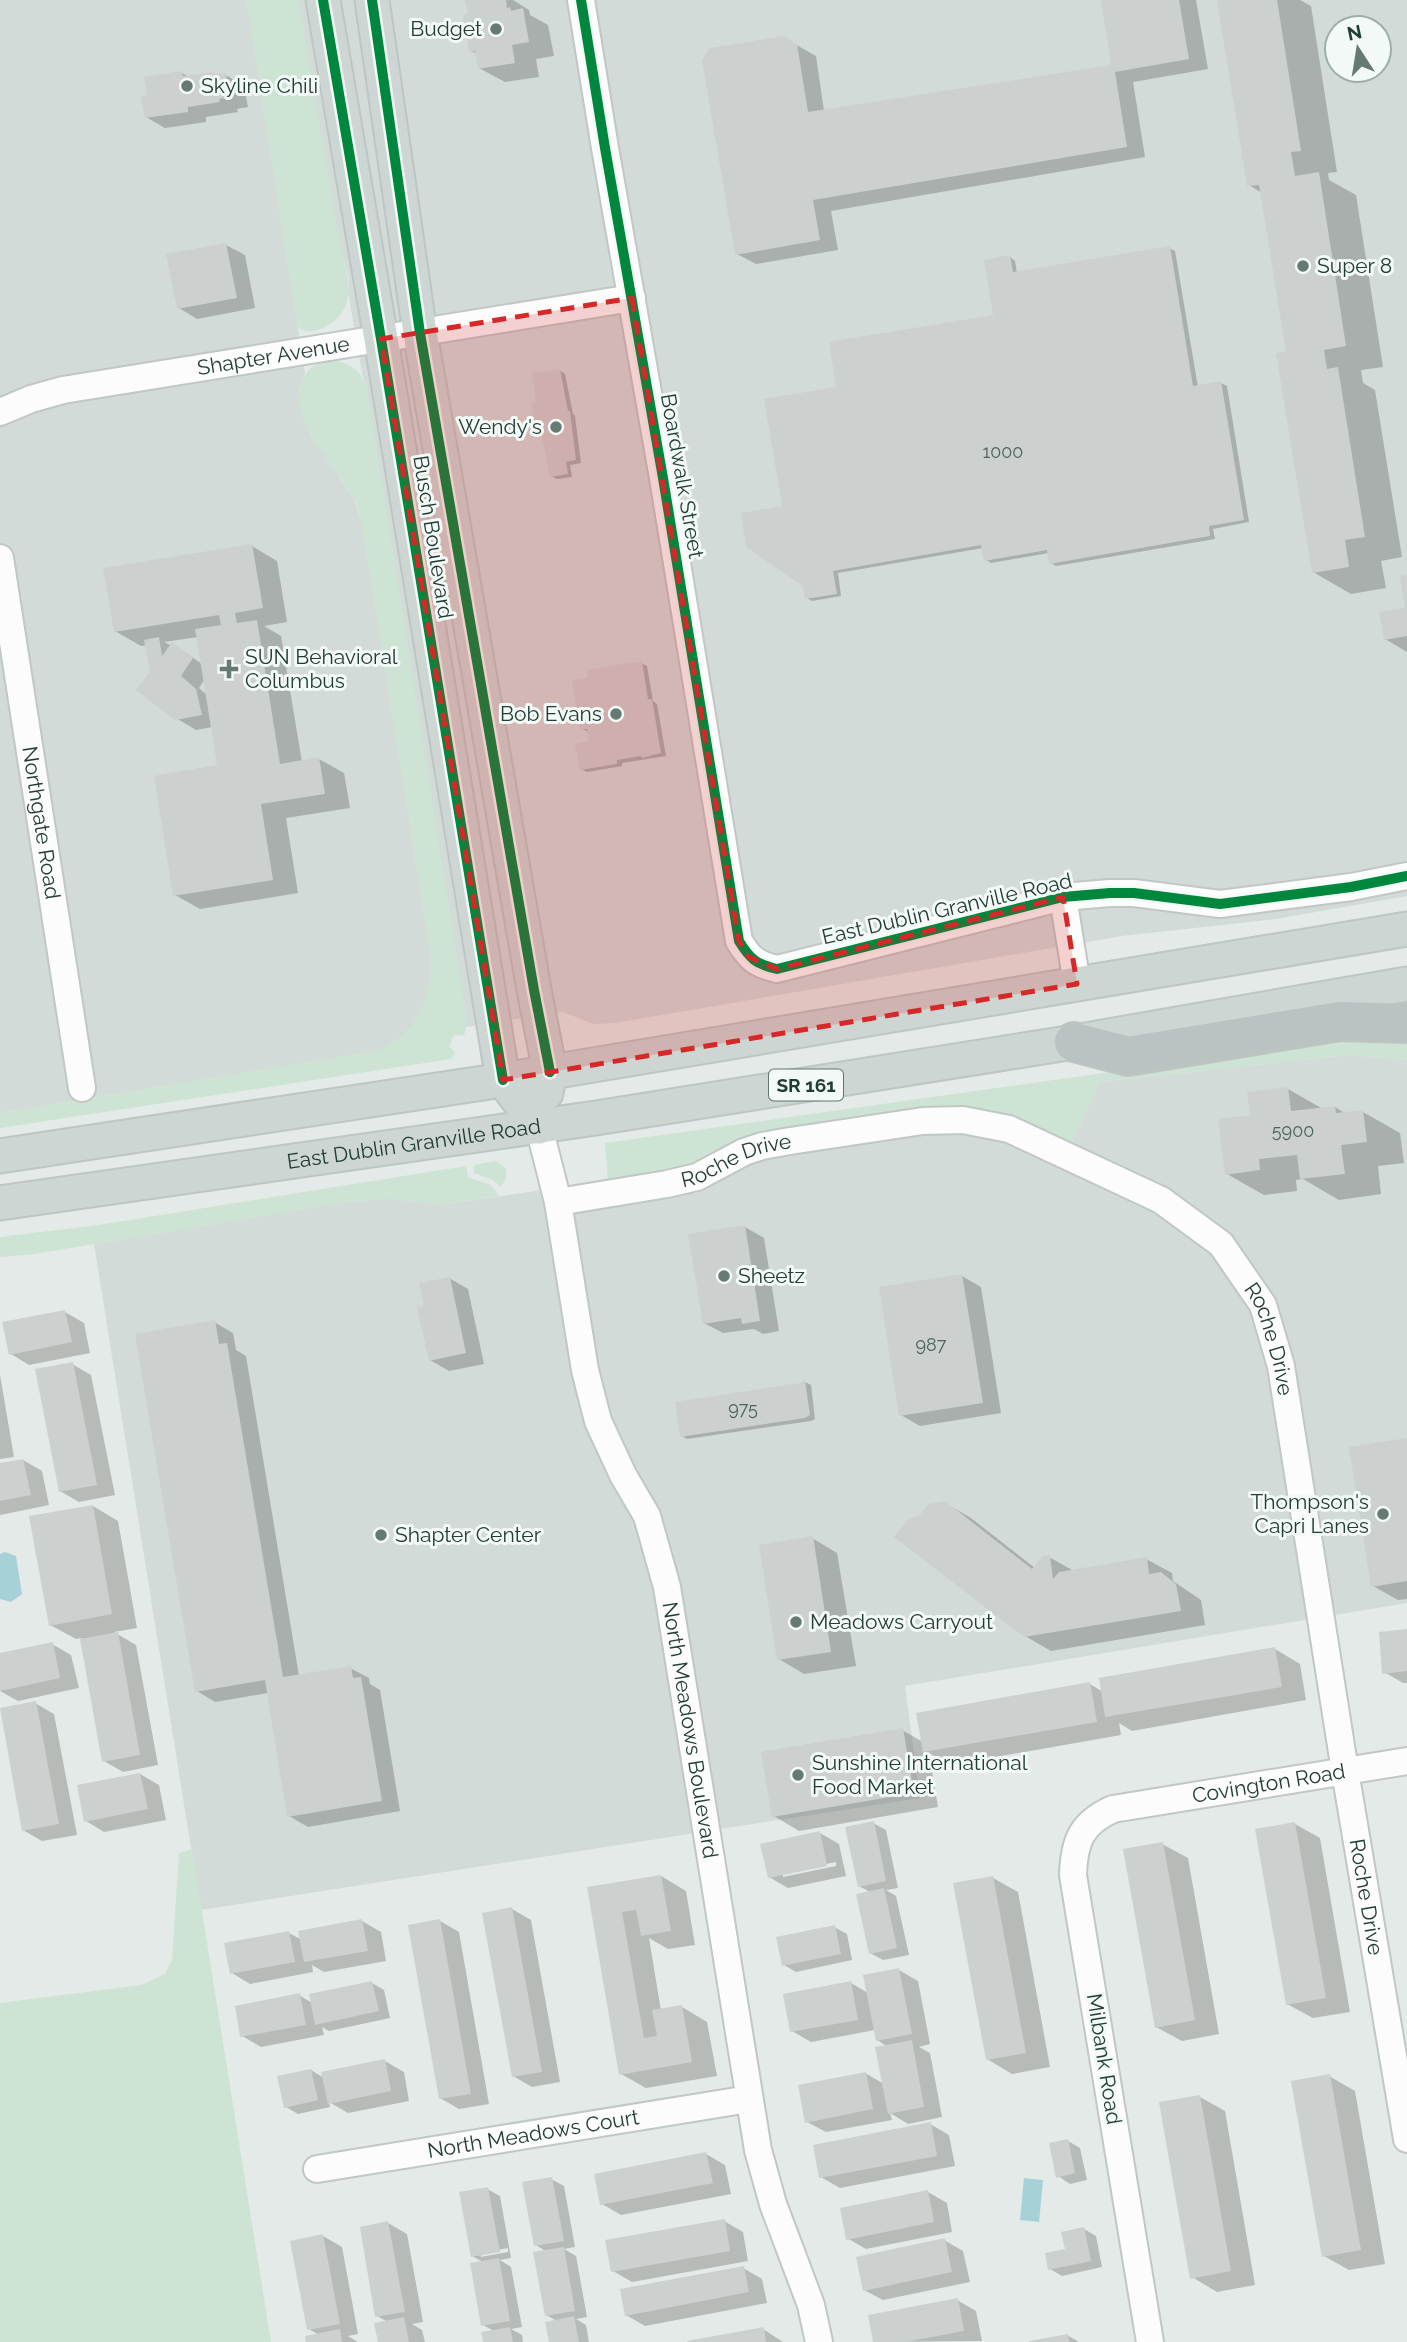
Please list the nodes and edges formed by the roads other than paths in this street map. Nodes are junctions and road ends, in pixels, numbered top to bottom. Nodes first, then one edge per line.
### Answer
1 (323, 0) edge
2 (372, 0) edge
3 (581, 0) edge
4 (632, 298) junction
5 (420, 333) junction
6 (381, 339) junction
7 (0, 412) edge
8 (0, 558) edge
9 (1407, 876) edge
10 (1063, 897) junction
11 (1407, 929) edge
12 (748, 957) joint
13 (1077, 984) junction
14 (1407, 984) edge
15 (1407, 1023) edge
16 (1074, 1042) junction
17 (550, 1072) junction
18 (503, 1080) junction
19 (82, 1088) dead end
20 (539, 1127) junction
21 (0, 1156) edge
22 (558, 1202) junction
23 (0, 1203) edge
24 (1407, 1761) edge
25 (1345, 1771) junction
26 (1129, 1805) joint
27 (749, 2099) junction
28 (1407, 2139) edge
29 (317, 2169) dead end
30 (819, 2342) edge
31 (1150, 2342) edge

1 - 6 main road, Busch Boulevard
2 - 5 main road, Busch Boulevard
3 - 4 street, Boardwalk Street
4 - 5 street, Shapter Avenue
4 - 12 street, Boardwalk Street
5 - 6 street, Shapter Avenue
5 - 17 main road, Busch Boulevard
6 - 7 street, Shapter Avenue
6 - 18 main road, Busch Boulevard
8 - 19 street, Northgate Road
9 - 10 street, East Dublin Granville Road
10 - 12 street, East Dublin Granville Road
10 - 13 street, East Dublin Granville Road
11 - 13 main road
13 - 17 main road
14 - 16 main road, East Dublin Granville Road / SR 161
15 - 16 highway
16 - 20 main road, East Dublin Granville Road / SR 161
17 - 18 main road
17 - 20 main road, Busch Boulevard
18 - 20 main road, Busch Boulevard
18 - 21 main road
20 - 22 street, North Meadows Boulevard
20 - 23 main road, East Dublin Granville Road / SR 161
22 - 25 street, Roche Drive
22 - 27 street, North Meadows Boulevard
24 - 25 street, Covington Road
25 - 26 street, Covington Road
25 - 28 street, Roche Drive
26 - 31 street, Milbank Road
27 - 29 street, North Meadows Court
27 - 30 street, North Meadows Boulevard

